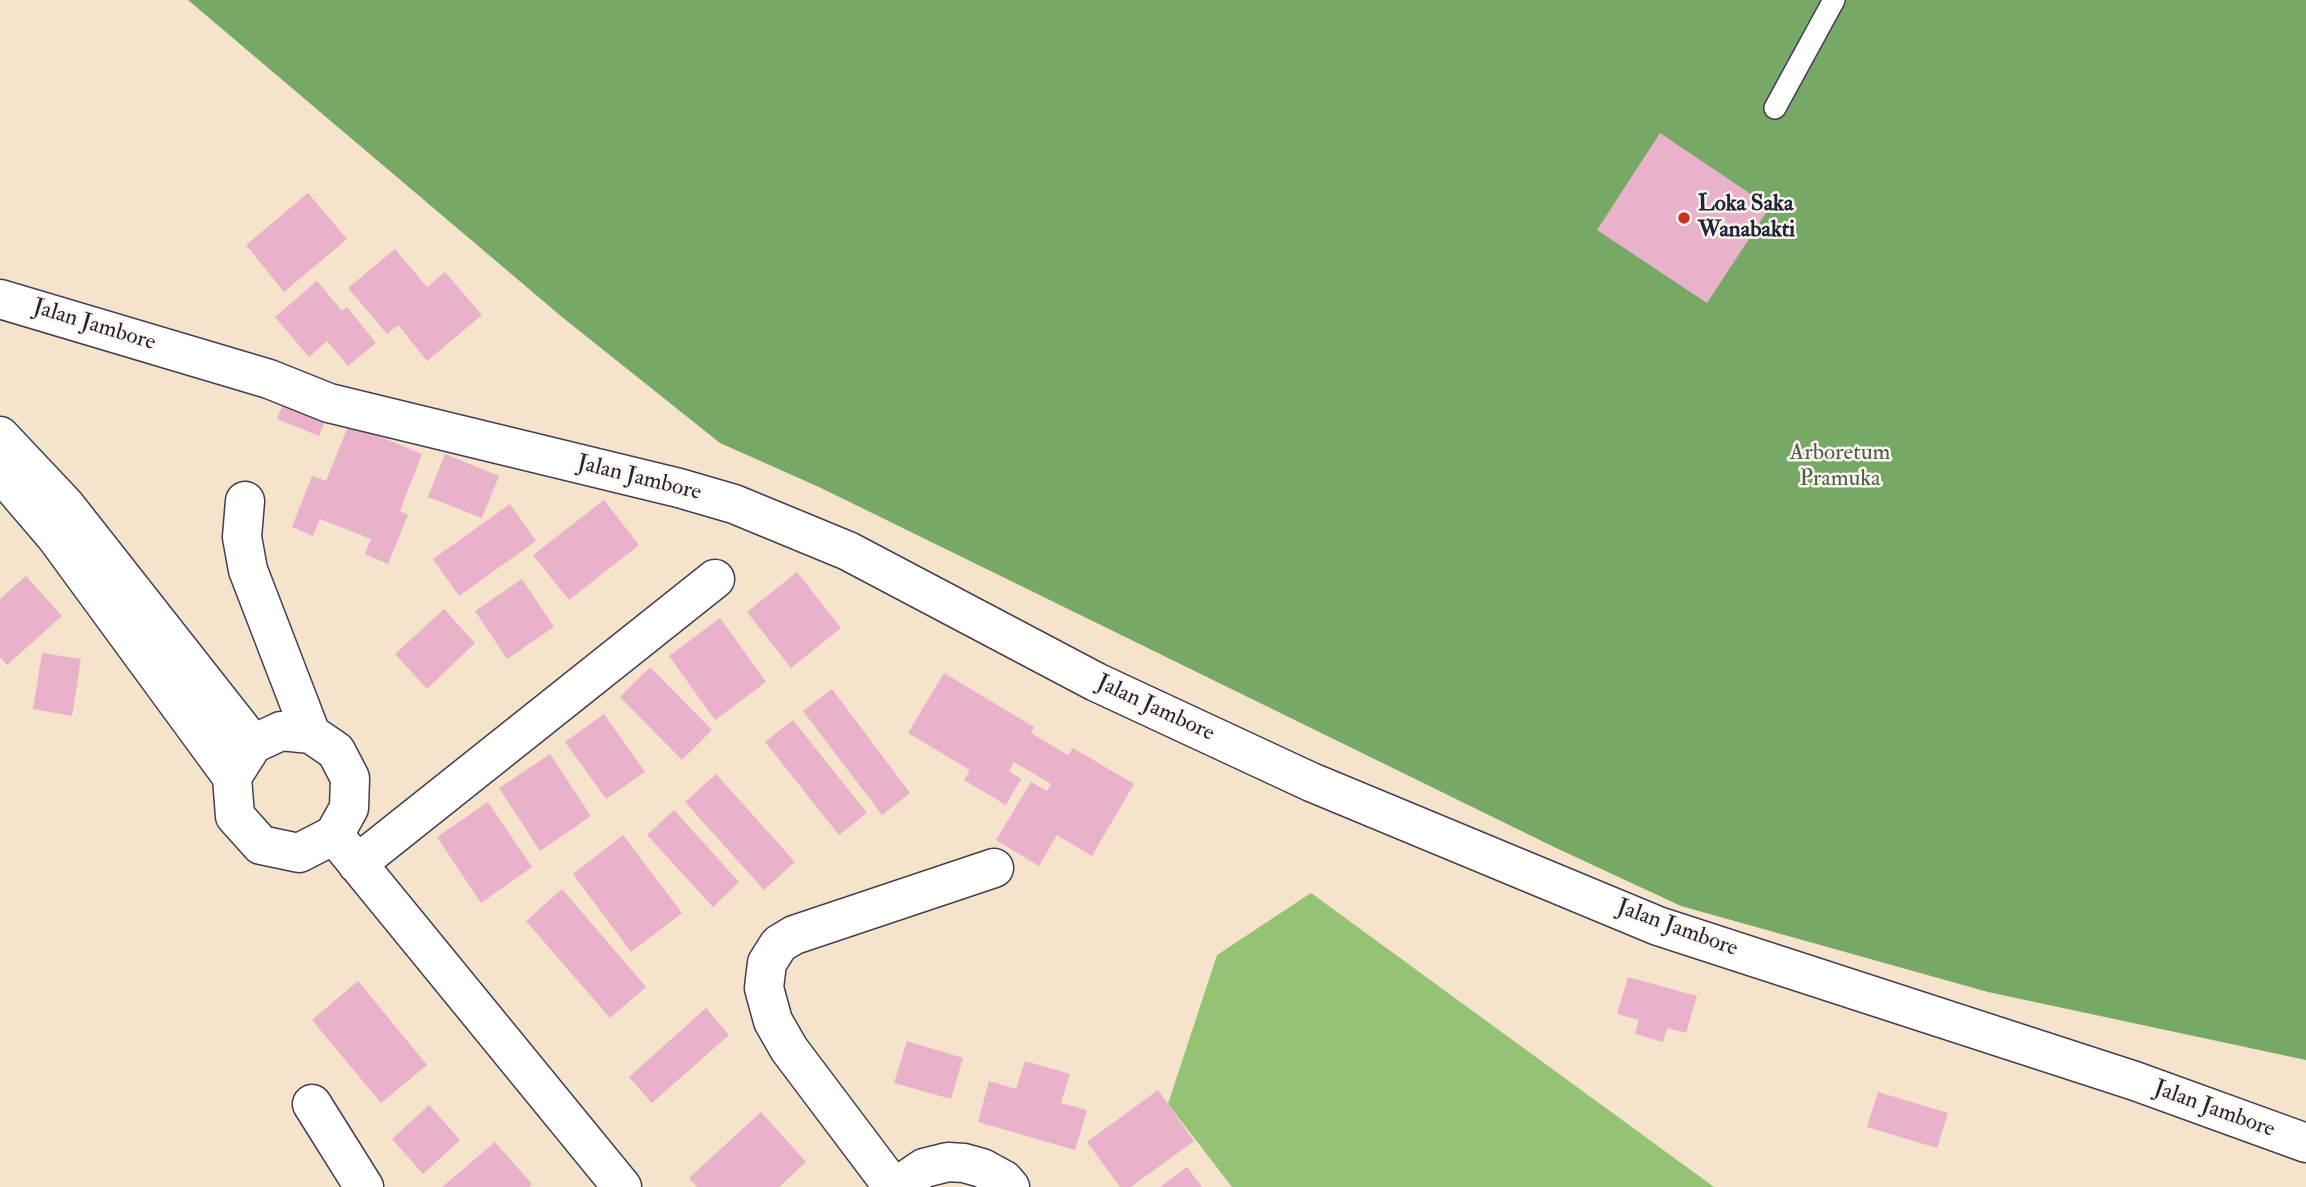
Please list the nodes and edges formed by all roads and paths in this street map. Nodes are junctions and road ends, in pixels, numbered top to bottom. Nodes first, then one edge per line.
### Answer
1 (1835, 0) edge
2 (1776, 108) dead end
3 (0, 299) edge
4 (0, 436) edge
5 (0, 472) edge
6 (245, 501) dead end
7 (715, 579) dead end
8 (311, 734) junction
9 (253, 744) junction
10 (232, 777) junction
11 (346, 849) junction
12 (994, 868) dead end
13 (312, 1104) dead end
14 (2306, 1143) edge
15 (364, 1187) edge
16 (622, 1187) edge
17 (894, 1187) edge
18 (1010, 1187) edge

1 - 2 lane
3 - 14 street, Jalan Jambore
4 - 9 street
5 - 10 street
6 - 8 street
7 - 11 street
8 - 9 street
8 - 11 street
9 - 10 street
10 - 11 street
11 - 16 street
12 - 17 street
13 - 15 street
17 - 18 street

